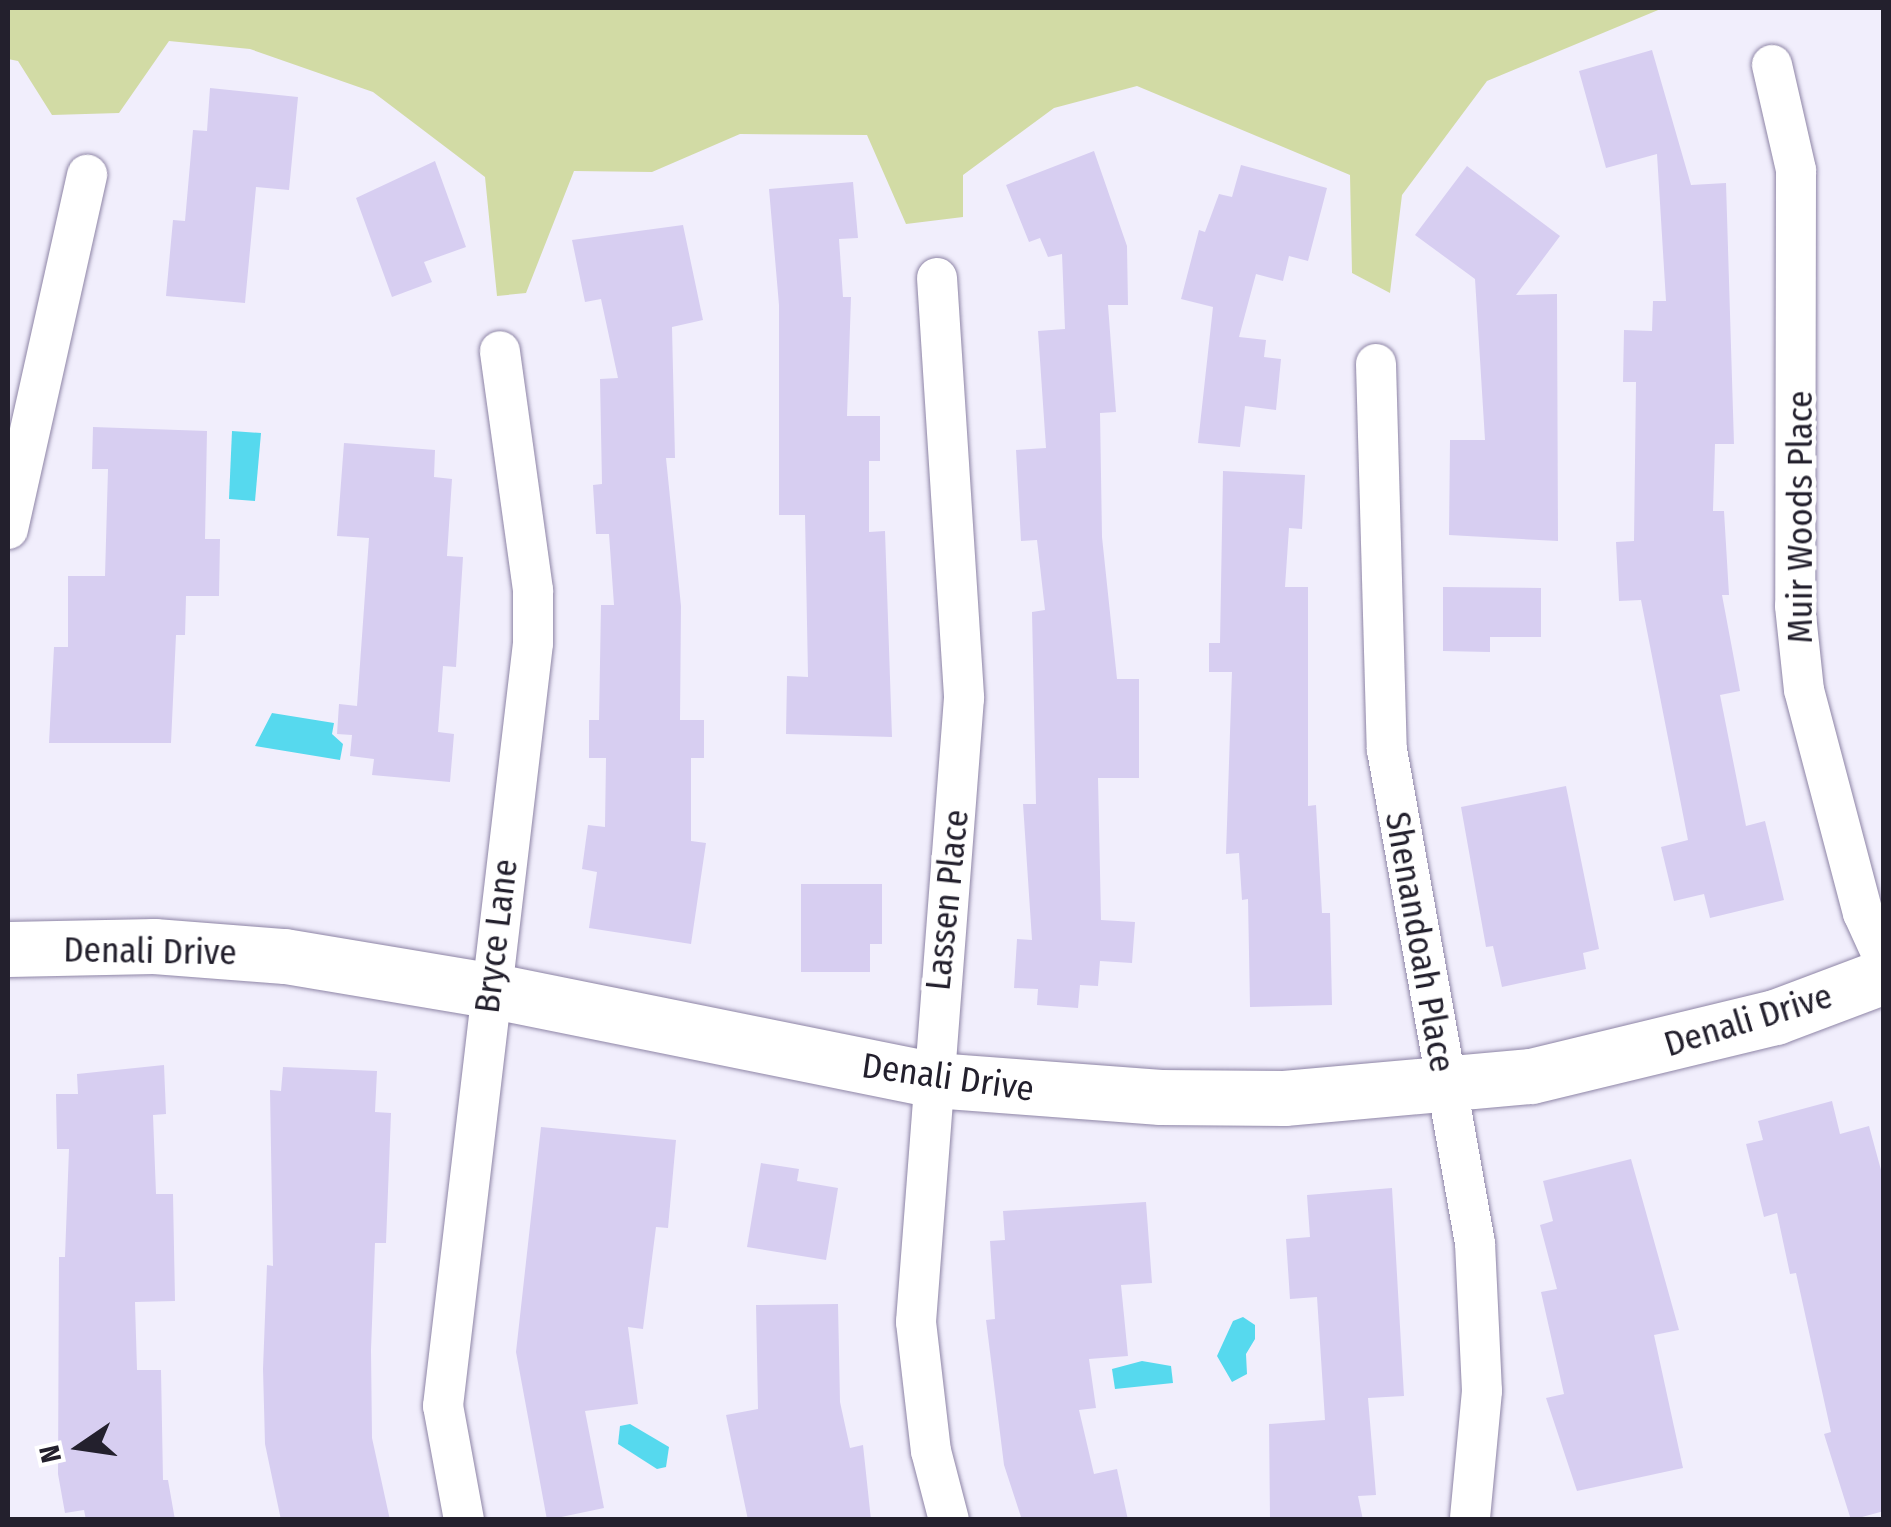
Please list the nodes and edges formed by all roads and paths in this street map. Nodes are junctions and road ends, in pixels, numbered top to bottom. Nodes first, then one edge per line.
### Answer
1 (1772, 65) dead end
2 (88, 175) dead end
3 (936, 278) dead end
4 (500, 351) dead end
5 (1376, 364) dead end
6 (8, 529) edge
7 (8, 949) edge
8 (1884, 960) edge
9 (1884, 976) edge
10 (489, 990) junction
11 (934, 1080) junction
12 (1446, 1089) junction
13 (1470, 1518) edge
14 (464, 1520) edge
15 (948, 1520) edge

1 - 8 street, Muir Woods Place
2 - 6 street
3 - 11 street, Lassen Place
4 - 10 street, Bryce Lane
5 - 12 street, Shenandoah Place
7 - 10 street, Denali Drive
9 - 12 street, Denali Drive
10 - 11 street, Denali Drive
10 - 14 street, Bryce Lane
11 - 12 street, Denali Drive
11 - 15 street, Lassen Place
12 - 13 street, Shenandoah Place

